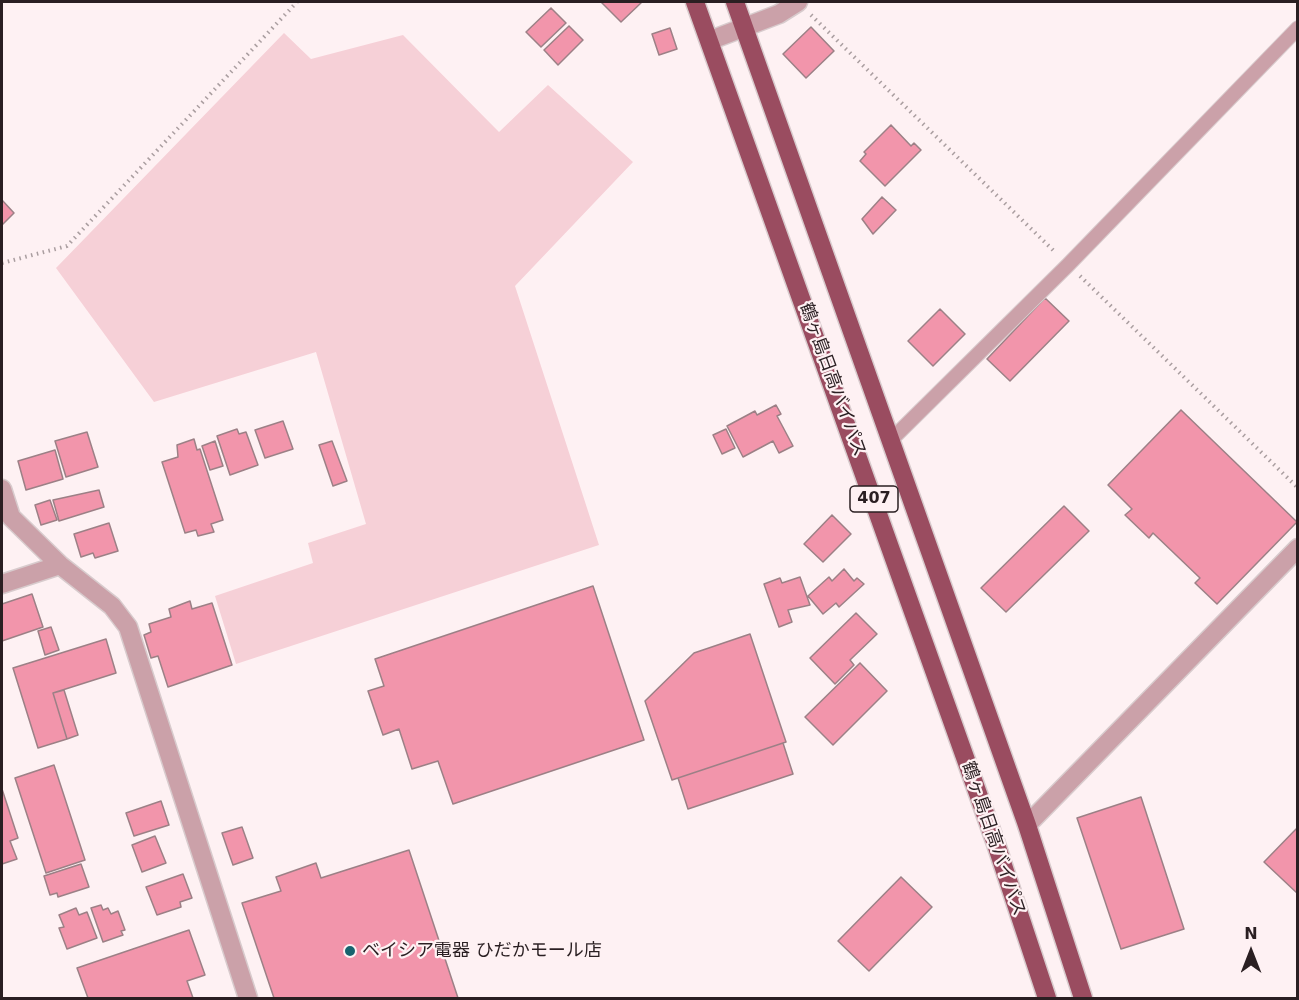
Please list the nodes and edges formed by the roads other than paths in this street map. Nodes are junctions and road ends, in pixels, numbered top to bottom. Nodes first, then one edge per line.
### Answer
1 (695, 2) edge
2 (735, 2) edge
3 (802, 6) edge
4 (744, 28) junction
5 (1298, 28) edge
6 (711, 40) junction
7 (892, 440) junction
8 (2, 489) edge
9 (1298, 548) edge
10 (60, 565) junction
11 (2, 584) edge
12 (1027, 825) junction
13 (248, 999) edge
14 (1047, 999) edge
15 (1083, 999) edge

1 - 6 highway, 鶴ヶ島日高バイパス / 407
2 - 4 highway, 鶴ヶ島日高バイパス / 407
3 - 4 street
4 - 6 street
4 - 7 highway, 鶴ヶ島日高バイパス / 407
5 - 7 lane
6 - 14 highway, 鶴ヶ島日高バイパス / 407
7 - 12 highway, 鶴ヶ島日高バイパス / 407
8 - 10 street
9 - 12 street
10 - 11 street
10 - 13 street
12 - 15 highway, 鶴ヶ島日高バイパス / 407

